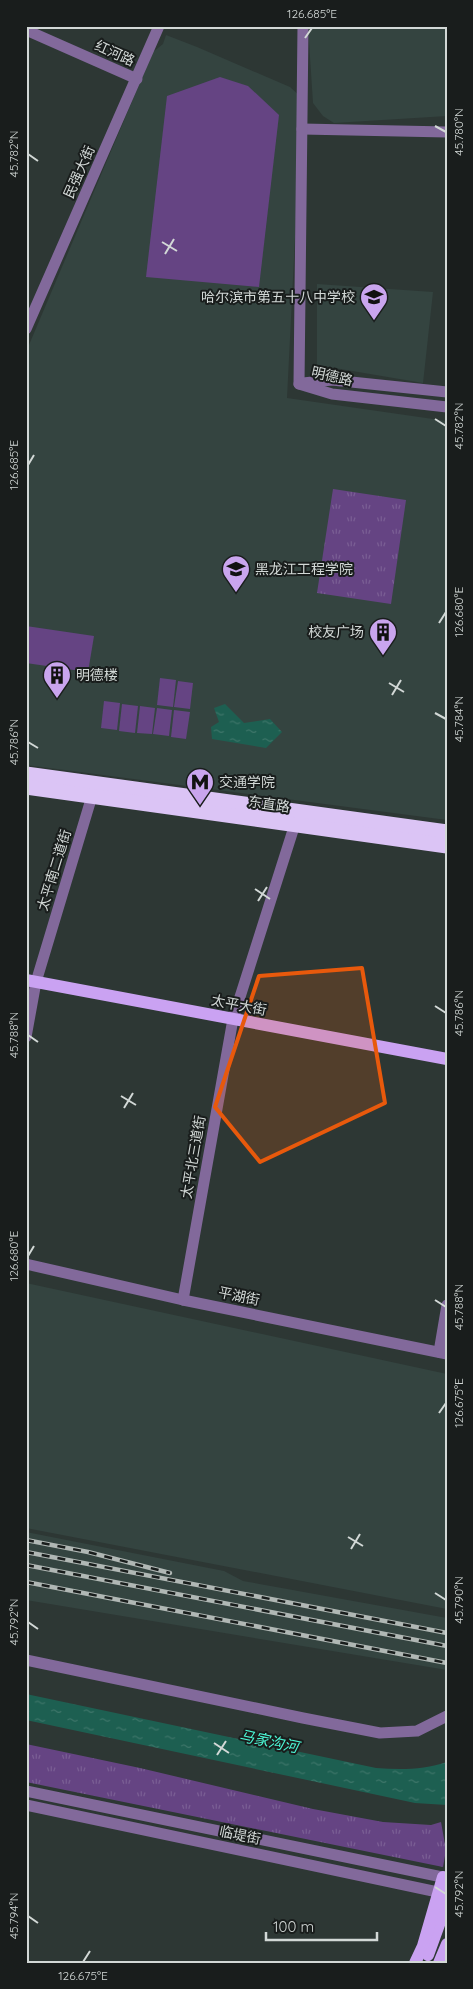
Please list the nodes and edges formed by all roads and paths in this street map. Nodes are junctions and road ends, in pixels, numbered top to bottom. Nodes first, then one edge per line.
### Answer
1 (159, 26) edge
2 (303, 26) edge
3 (26, 30) edge
4 (136, 79) junction
5 (302, 129) junction
6 (447, 132) edge
7 (26, 330) edge
8 (299, 384) junction
9 (447, 392) edge
10 (447, 407) edge
11 (26, 774) edge
12 (26, 787) edge
13 (92, 796) junction
14 (295, 824) junction
15 (447, 832) edge
16 (447, 846) edge
17 (31, 981) edge
18 (233, 1019) junction
19 (26, 1037) edge
20 (447, 1059) edge
21 (26, 1264) edge
22 (183, 1300) junction
23 (447, 1305) edge
24 (443, 1353) edge
25 (26, 1660) edge
26 (447, 1716) edge
27 (26, 1791) edge
28 (26, 1805) edge
29 (445, 1878) edge
30 (444, 1895) edge
31 (447, 1944) edge
32 (415, 1963) edge
33 (424, 1963) edge
34 (439, 1963) edge

1 - 4 street, 民强大街
2 - 5 street
3 - 4 street, 红河路
4 - 7 street, 民强大街
5 - 6 street
5 - 8 street
8 - 9 street, 明德路
8 - 10 street, 明德路
11 - 15 highway, 东直路
12 - 13 highway, 东直路
13 - 14 highway, 东直路
13 - 17 street, 太平南二道街
14 - 16 highway, 东直路
14 - 18 street, 太平北三道街
17 - 18 main road, 太平大街
17 - 19 street, 太平南二道街
18 - 20 main road, 太平大街
18 - 22 street, 太平北三道街
21 - 22 street, 平湖街
22 - 24 street, 平湖街
23 - 24 street
25 - 26 street
27 - 29 street, 临堤街
28 - 30 street, 临堤街
29 - 30 main road
30 - 32 main road
30 - 33 main road
31 - 34 main road

